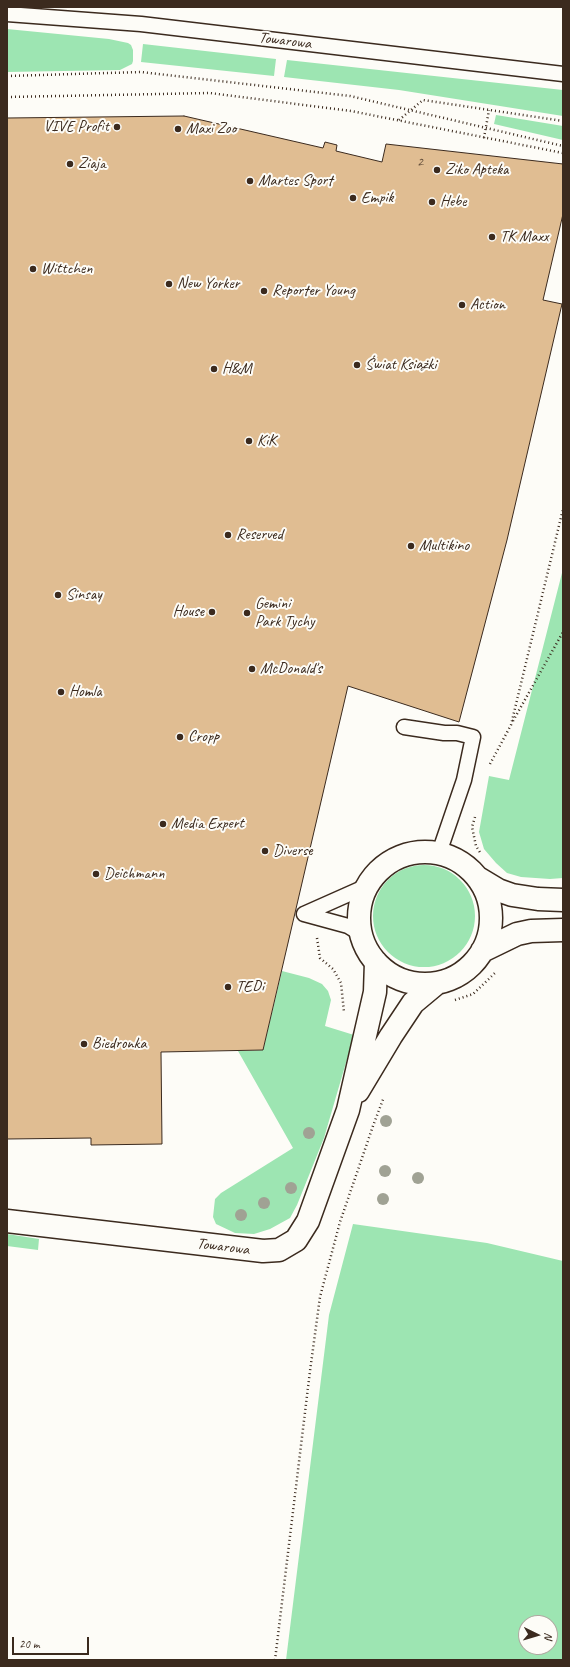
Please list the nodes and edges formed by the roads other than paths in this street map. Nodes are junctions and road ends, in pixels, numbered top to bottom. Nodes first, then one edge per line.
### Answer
1 (7, 14) edge
2 (563, 74) edge
3 (404, 727) dead end
4 (439, 853) junction
5 (478, 878) junction
6 (367, 886) junction
7 (563, 900) edge
8 (563, 930) edge
9 (361, 934) junction
10 (482, 952) junction
11 (376, 962) junction
12 (437, 983) junction
13 (348, 1110) junction
14 (7, 1222) edge

1 - 2 lane, Towarowa
3 - 4 lane
4 - 5 street
4 - 6 street
5 - 7 street
5 - 10 street
6 - 9 street
6 - 9 lane
8 - 10 street
9 - 11 street
10 - 12 street
11 - 12 street
11 - 13 street, Towarowa
12 - 13 street, Towarowa
13 - 14 street, Towarowa

